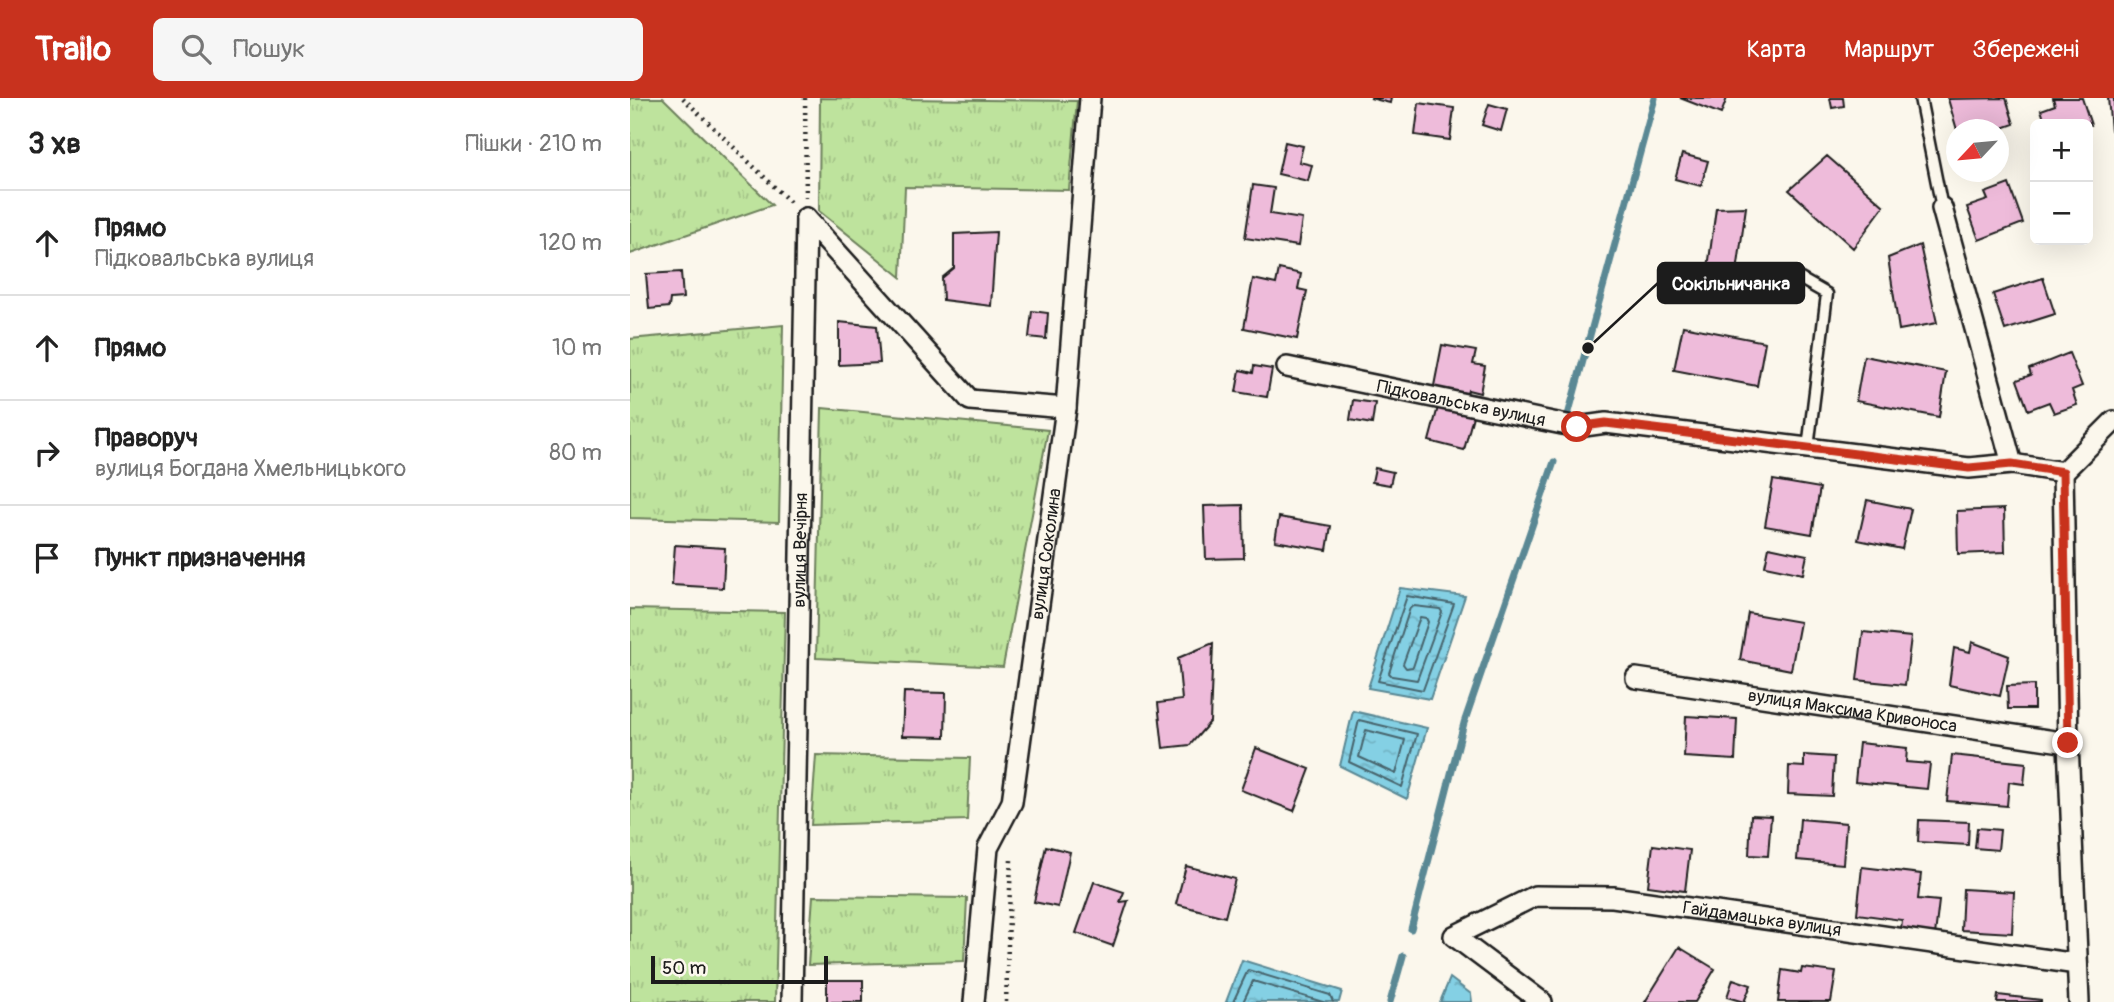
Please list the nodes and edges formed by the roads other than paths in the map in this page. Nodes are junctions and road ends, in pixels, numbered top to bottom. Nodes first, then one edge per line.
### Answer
1 (1090, 98) edge
2 (1920, 98) edge
3 (1942, 208) joint
4 (1792, 274) dead end
5 (1287, 367) dead end
6 (1066, 408) junction
7 (2114, 421) edge
8 (1808, 449) junction
9 (2012, 464) junction
10 (2063, 472) junction
11 (1636, 678) dead end
12 (2068, 743) junction
13 (2077, 964) junction
14 (792, 1002) edge
15 (974, 1002) edge
16 (1542, 1002) edge
17 (2079, 1002) edge

1 - 6 street, вулиця Соколина
2 - 3 lane
3 - 9 street
4 - 8 lane
5 - 8 street, Підковальська вулиця
6 - 14 street, вулиця Вечірня
6 - 15 street, вулиця Соколина
7 - 10 street
8 - 9 street, Підковальська вулиця
9 - 10 street, Підковальська вулиця
10 - 12 street
11 - 12 street, вулиця Максима Кривоноса
12 - 13 street
13 - 16 street, Гайдамацька вулиця
13 - 17 street

